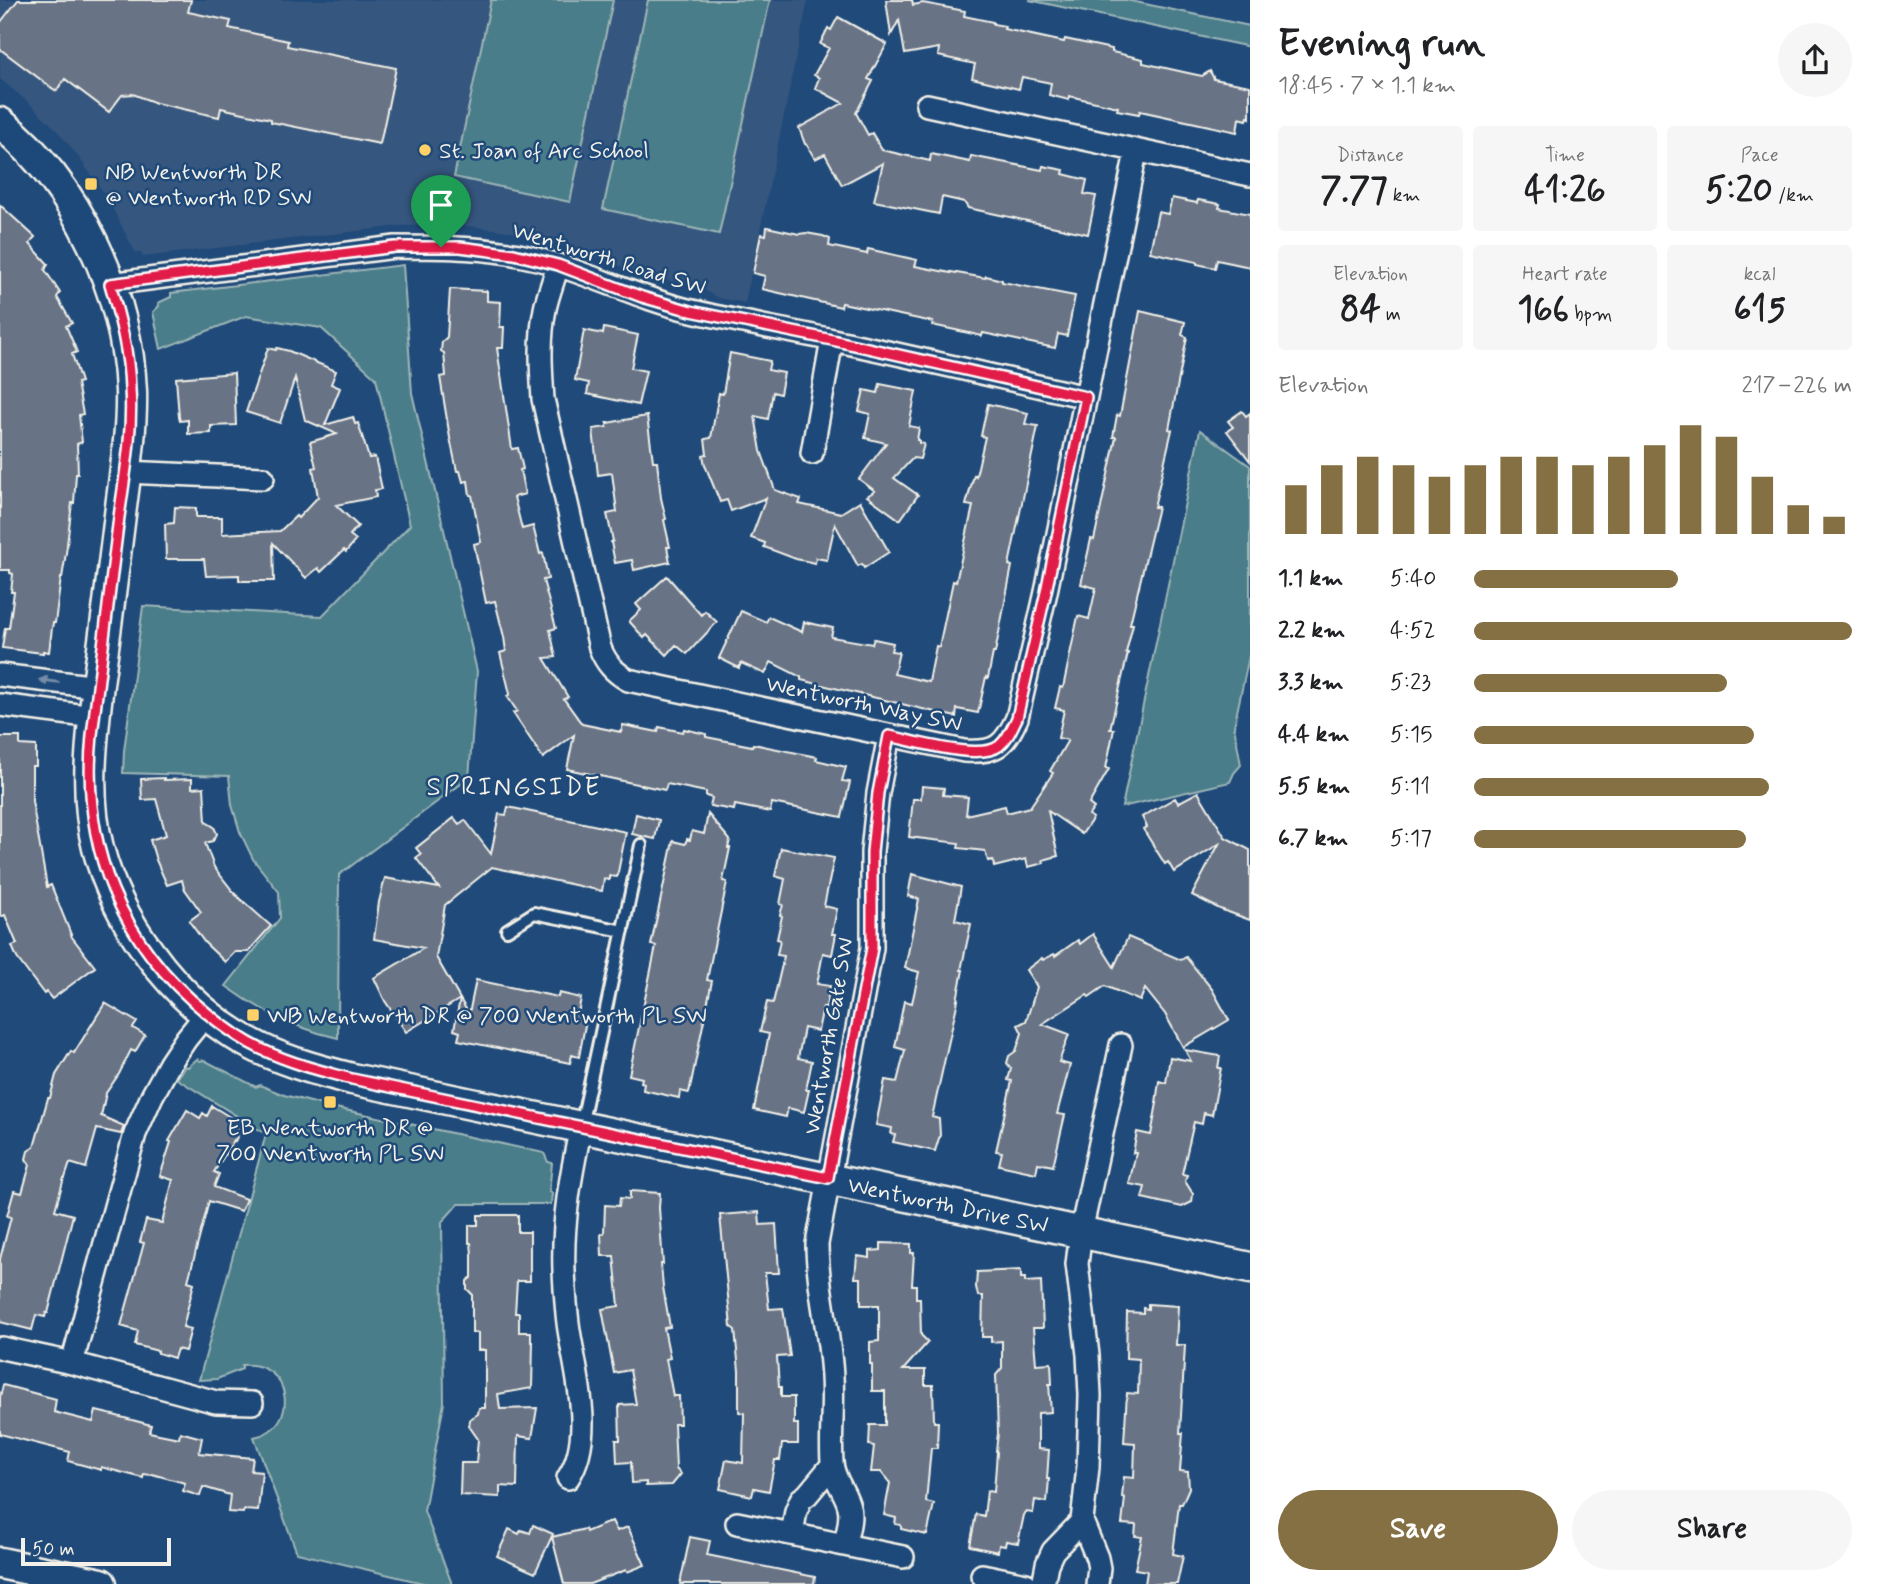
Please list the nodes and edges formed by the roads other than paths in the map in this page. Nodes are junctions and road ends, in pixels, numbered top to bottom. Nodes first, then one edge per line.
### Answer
1 (927, 105) dead end
2 (0, 123) edge
3 (1136, 152) junction
4 (1250, 176) edge
5 (558, 265) junction
6 (110, 284) junction
7 (832, 340) junction
8 (1086, 397) junction
9 (812, 453) dead end
10 (125, 472) junction
11 (263, 478) dead end
12 (0, 675) edge
13 (98, 687) junction
14 (0, 705) edge
15 (94, 717) junction
16 (889, 736) junction
17 (641, 845) dead end
18 (507, 930) dead end
19 (623, 930) junction
20 (207, 1013) junction
21 (1121, 1045) dead end
22 (581, 1126) junction
23 (828, 1178) junction
24 (1081, 1232) junction
25 (1250, 1268) edge
26 (2, 1348) edge
27 (72, 1363) junction
28 (252, 1403) dead end
29 (832, 1465) junction
30 (568, 1478) dead end
31 (1082, 1521) junction
32 (737, 1523) dead end
33 (792, 1534) junction
34 (845, 1544) junction
35 (903, 1557) dead end
36 (0, 1563) edge
37 (982, 1575) dead end
38 (101, 1584) edge
39 (1026, 1584) edge
40 (1043, 1584) edge
41 (1097, 1584) edge

1 - 3 street
2 - 6 street, Wentworth Drive SW
3 - 4 street
3 - 8 street, Wentworth Way SW
5 - 6 street, Wentworth Road SW
5 - 7 street, Wentworth Road SW
5 - 16 street, Wentworth Way SW
6 - 10 street, Wentworth Drive SW
7 - 8 street, Wentworth Road SW
7 - 9 street
8 - 16 street, Wentworth Way SW
10 - 11 street
10 - 13 street, Wentworth Drive SW
13 -> 12 street
13 - 15 street, Wentworth Drive SW
14 - 15 street
15 - 20 street, Wentworth Drive SW
16 - 23 street, Wentworth Gate SW
17 - 19 lane
18 - 19 lane
19 - 22 lane
20 - 22 street, Wentworth Drive SW
20 - 27 street
21 - 24 street
22 - 23 street, Wentworth Drive SW
22 - 30 street
23 - 24 street, Wentworth Drive SW
23 - 29 street, Wentworth Gate SW
24 - 25 street, Wentworth Drive SW
24 - 31 street
26 - 27 street
27 - 28 street
29 - 33 street
29 - 34 street, Wentworth Gate SW
31 - 40 street
31 - 41 street
32 - 33 street
33 - 34 street
34 - 35 street
36 - 38 street
37 - 39 street

